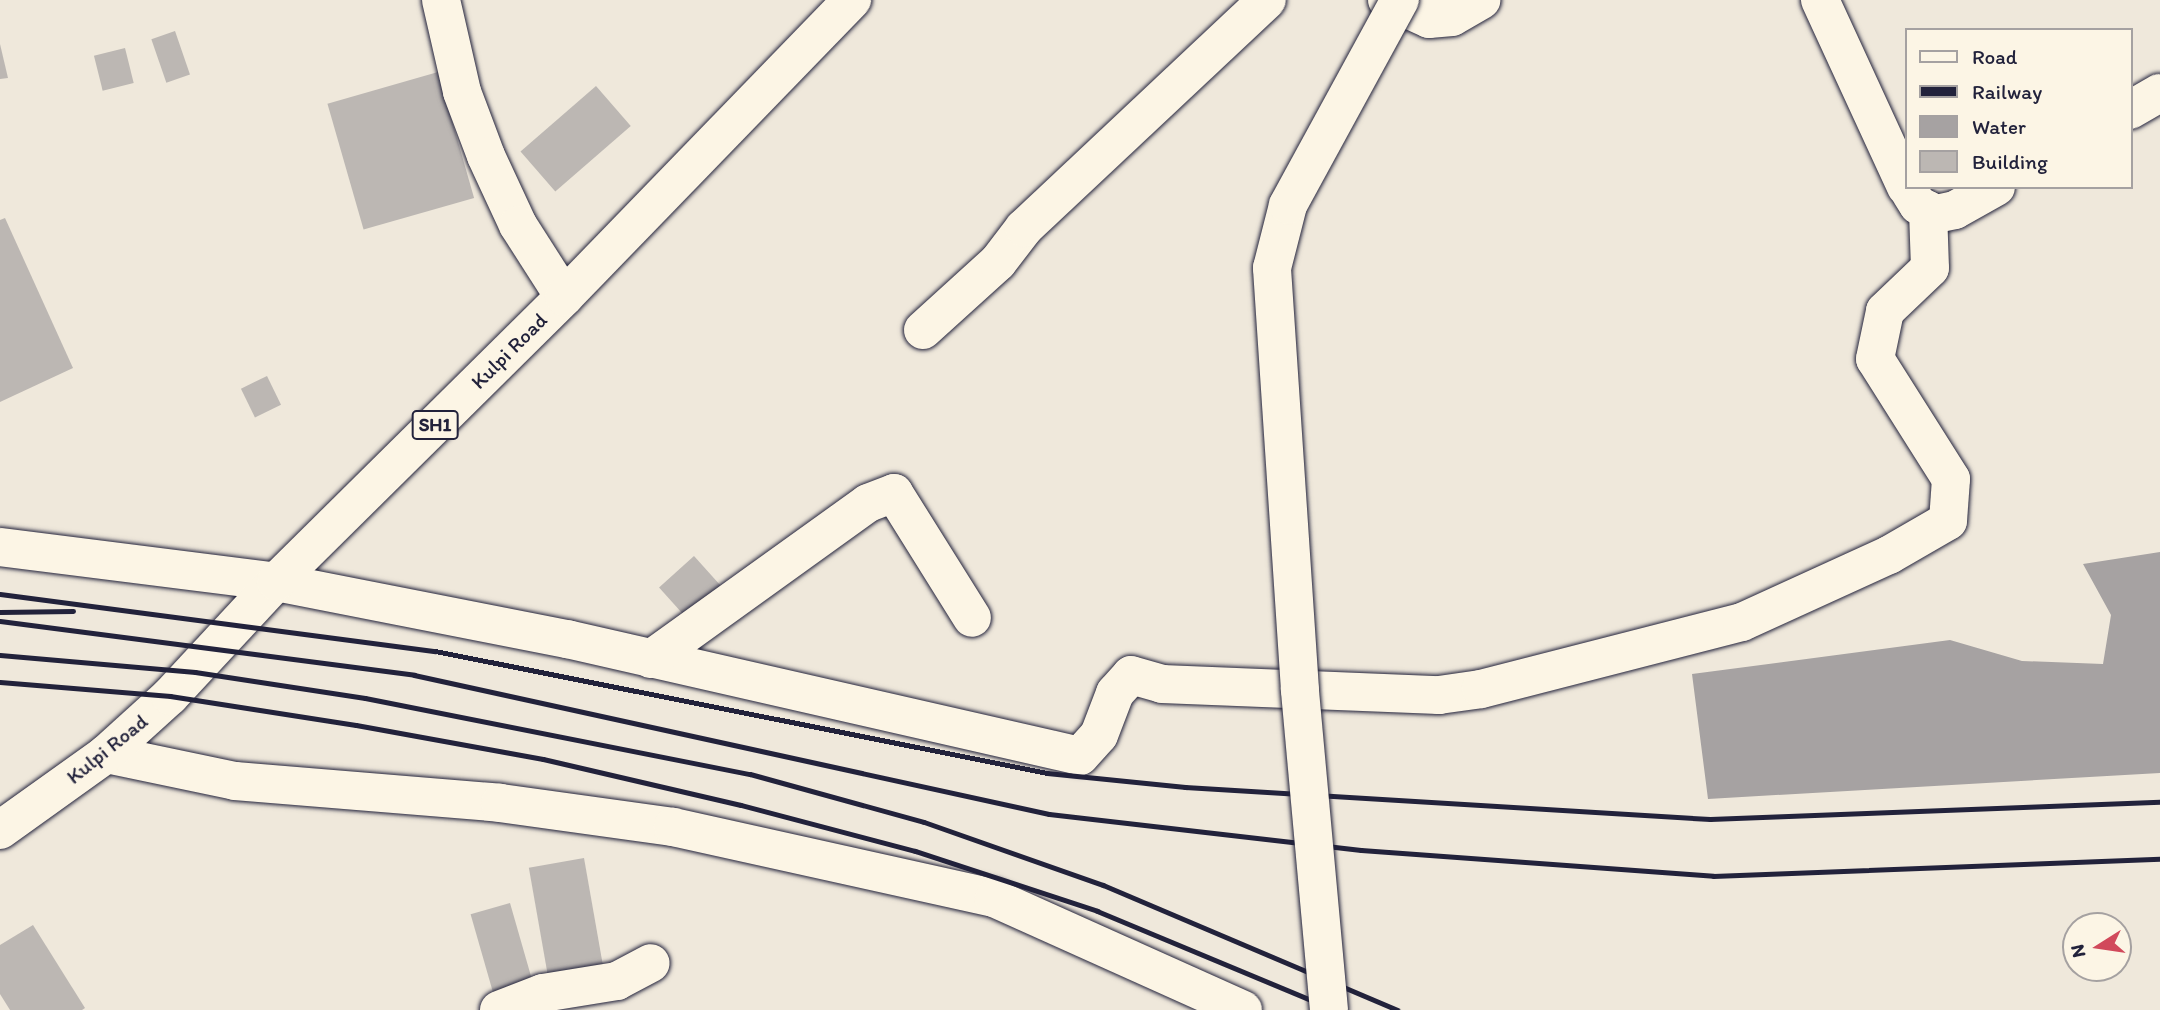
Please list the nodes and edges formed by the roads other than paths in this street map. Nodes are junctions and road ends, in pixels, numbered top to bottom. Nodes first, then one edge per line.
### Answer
1 (441, 0) edge
2 (852, 0) edge
3 (1267, 0) edge
4 (1387, 0) edge
5 (1399, 0) edge
6 (1482, 0) edge
7 (1820, 0) edge
8 (2160, 93) edge
9 (2132, 109) edge
10 (1904, 176) edge
11 (1992, 189) edge
12 (1913, 195) edge
13 (564, 297) junction
14 (923, 330) dead end
15 (0, 547) edge
16 (276, 582) junction
17 (972, 618) dead end
18 (651, 659) junction
19 (106, 754) junction
20 (0, 830) edge
21 (651, 963) dead end
22 (499, 1010) edge
23 (1243, 1010) edge
24 (1329, 1010) edge

1 - 13 street
2 - 13 street, Kulpi Road / SH1
3 - 14 street
4 - 6 street
5 - 24 street, bridge
7 - 10 street
8 - 9 street
11 - 12 street
12 - 18 street
13 - 16 street, Kulpi Road / SH1
15 - 16 street
16 - 18 street
16 - 19 street, Kulpi Road / SH1
17 - 18 street
19 - 20 street, Kulpi Road / SH1
19 - 23 street
21 - 22 street

